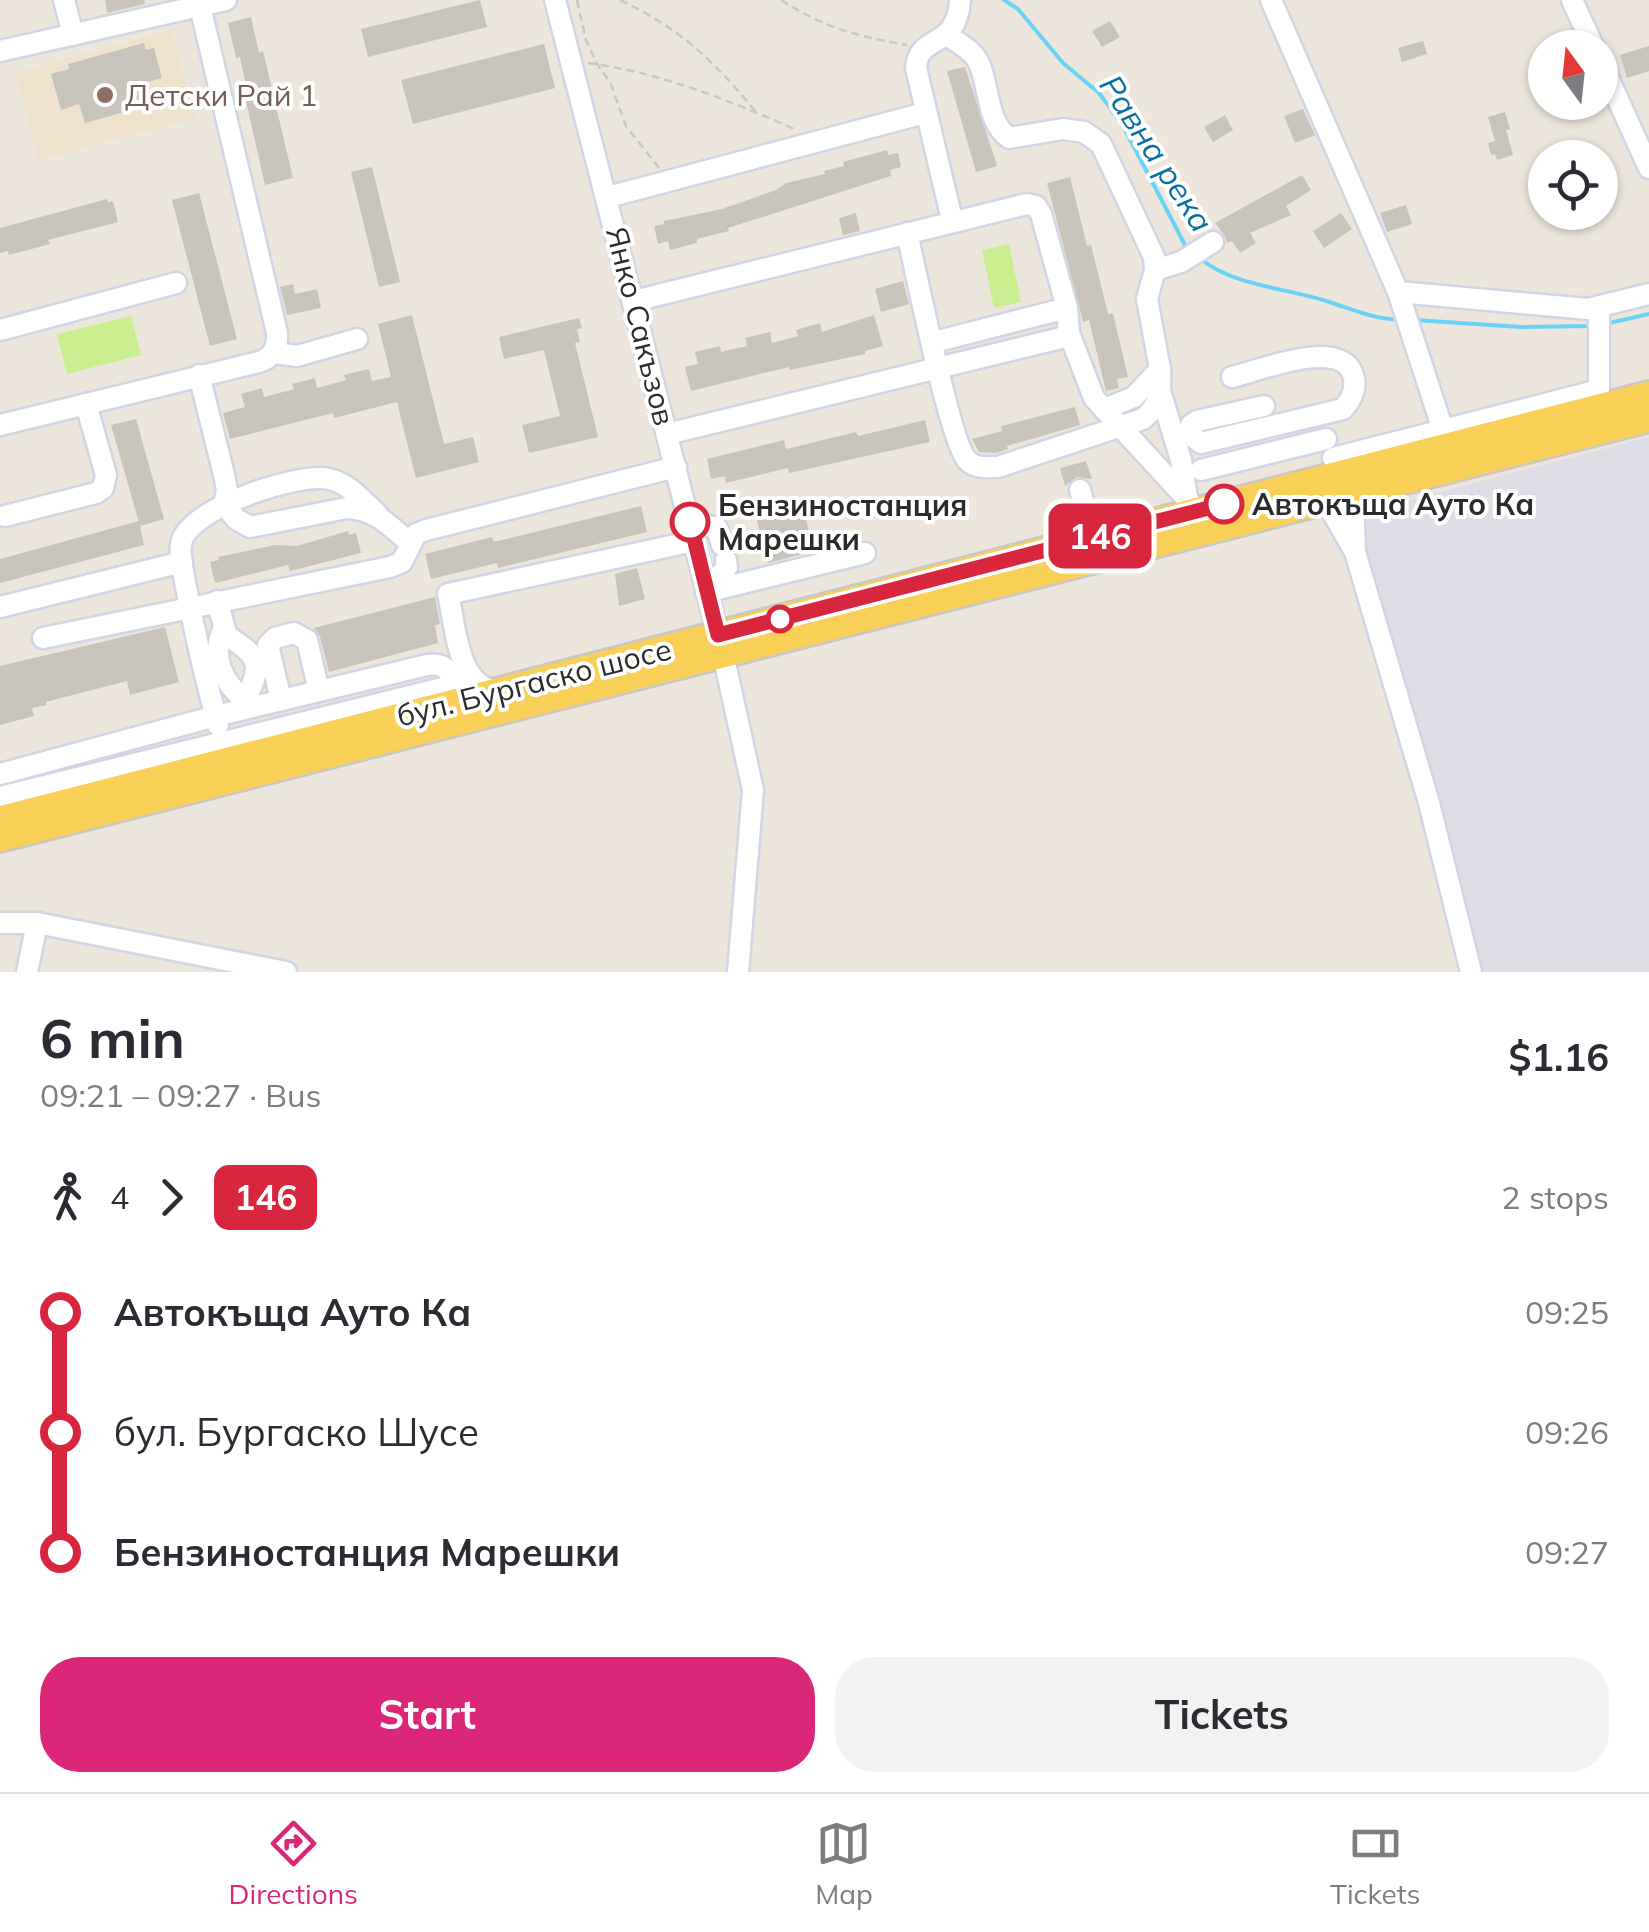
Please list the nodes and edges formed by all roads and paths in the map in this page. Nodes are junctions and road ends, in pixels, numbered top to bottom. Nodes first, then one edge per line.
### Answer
1 (64, 0) edge
2 (555, 0) edge
3 (577, 0) edge
4 (620, 0) edge
5 (782, 0) edge
6 (960, 0) edge
7 (1271, 0) edge
8 (1572, 0) edge
9 (216, 2) edge
10 (1586, 30) edge
11 (73, 35) junction
12 (948, 36) junction
13 (923, 48) junction
14 (0, 52) edge
15 (572, 61) junction
16 (597, 64) junction
17 (1618, 100) edge
18 (756, 112) junction
19 (925, 114) junction
20 (818, 140) junction
21 (1649, 168) edge
22 (670, 180) junction
23 (608, 197) junction
24 (952, 220) junction
25 (906, 233) junction
26 (1213, 242) dead end
27 (1155, 270) junction
28 (176, 282) dead end
29 (1649, 294) edge
30 (634, 301) junction
31 (1067, 308) junction
32 (1405, 311) junction
33 (1599, 318) junction
34 (0, 330) edge
35 (1069, 333) junction
36 (357, 340) dead end
37 (934, 342) junction
38 (274, 352) junction
39 (939, 367) junction
40 (1160, 369) junction
41 (200, 375) junction
42 (1232, 377) dead end
43 (1161, 394) junction
44 (1649, 394) edge
45 (86, 404) junction
46 (1264, 406) dead end
47 (1104, 409) junction
48 (1320, 416) junction
49 (1649, 419) edge
50 (0, 425) edge
51 (1121, 428) junction
52 (1443, 430) junction
53 (668, 434) junction
54 (1332, 457) junction
55 (676, 466) junction
56 (1200, 470) dead end
57 (1080, 490) dead end
58 (1340, 500) junction
59 (224, 504) junction
60 (1192, 504) junction
61 (2, 510) edge
62 (378, 515) junction
63 (692, 532) junction
64 (1093, 538) junction
65 (410, 543) junction
66 (865, 553) dead end
67 (182, 562) junction
68 (706, 592) junction
69 (217, 601) junction
70 (190, 606) junction
71 (0, 608) edge
72 (223, 630) junction
73 (43, 638) dead end
74 (720, 644) junction
75 (320, 691) junction
76 (505, 691) junction
77 (281, 700) junction
78 (246, 704) junction
79 (216, 716) junction
80 (226, 752) junction
81 (0, 774) edge
82 (0, 798) edge
83 (0, 819) edge
84 (0, 839) edge
85 (37, 922) junction
86 (0, 923) edge
87 (26, 972) edge
88 (286, 972) edge
89 (738, 972) edge
90 (1470, 972) edge

1 - 11 street
2 - 15 street, Янко Сакъзов
3 - 16 path
4 - 18 path
5 - 13 path
6 - 12 street
7 - 32 street
8 - 10 street
9 - 11 street
9 - 38 street
11 - 14 street
12 - 13 street
12 - 27 street
13 - 19 street
15 - 16 path
15 - 23 street, Янко Сакъзов
16 - 18 path
16 - 22 path
17 - 21 street
18 - 20 path
19 - 20 street
19 - 24 street
20 - 22 street
22 - 23 street
23 - 30 street, Янко Сакъзов
24 - 25 street
24 - 31 street
25 - 30 street
25 - 37 street
26 - 27 street
27 - 40 street
28 - 34 street
29 - 33 street
30 - 53 street, Янко Сакъзов
31 - 35 street
31 - 37 street
32 - 33 street
32 - 52 street
33 - 52 street
35 - 39 street
35 - 47 street
36 - 38 street
37 - 39 street
38 - 41 street
39 - 51 street
39 - 53 street
40 - 43 street
40 - 47 street
41 - 45 street
41 - 59 street
42 - 48 street
43 - 51 street
43 - 60 street
44 - 54 main road, бул. Бургаско шосе
45 - 50 street
45 - 61 street
46 - 48 street
47 - 51 street
48 - 54 street
49 - 58 main road, бул. Бургаско шосе
51 - 60 street
52 - 54 street
53 - 55 street, Янко Сакъзов
54 - 56 street
54 - 60 main road, бул. Бургаско шосе
55 - 63 street, Янко Сакъзов
55 - 65 street
57 - 64 street
58 - 74 main road, бул. Бургаско шосе
58 - 90 street
59 - 62 street
59 - 62 street
59 - 67 street
60 - 64 main road, бул. Бургаско шосе
62 - 65 street
63 - 68 street, Янко Сакъзов
63 - 68 street
63 - 76 street
64 - 74 main road, бул. Бургаско шосе
65 - 69 street
66 - 68 street
67 - 70 street
67 - 71 street
68 - 74 street, Янко Сакъзов
69 - 70 street
69 - 72 street
70 - 73 street
70 - 79 street
72 - 78 street
72 - 78 street
74 - 76 main road, бул. Бургаско шосе
74 - 84 main road, бул. Бургаско шосе
74 - 89 street, Янко Сакъзов
75 - 77 street
75 - 77 street
75 - 80 street
76 - 80 main road, бул. Бургаско шосе
77 - 78 street
78 - 79 street
79 - 80 street
79 - 81 street
80 - 82 street
80 - 83 main road, бул. Бургаско шосе
85 - 86 street
85 - 87 street
85 - 88 street

